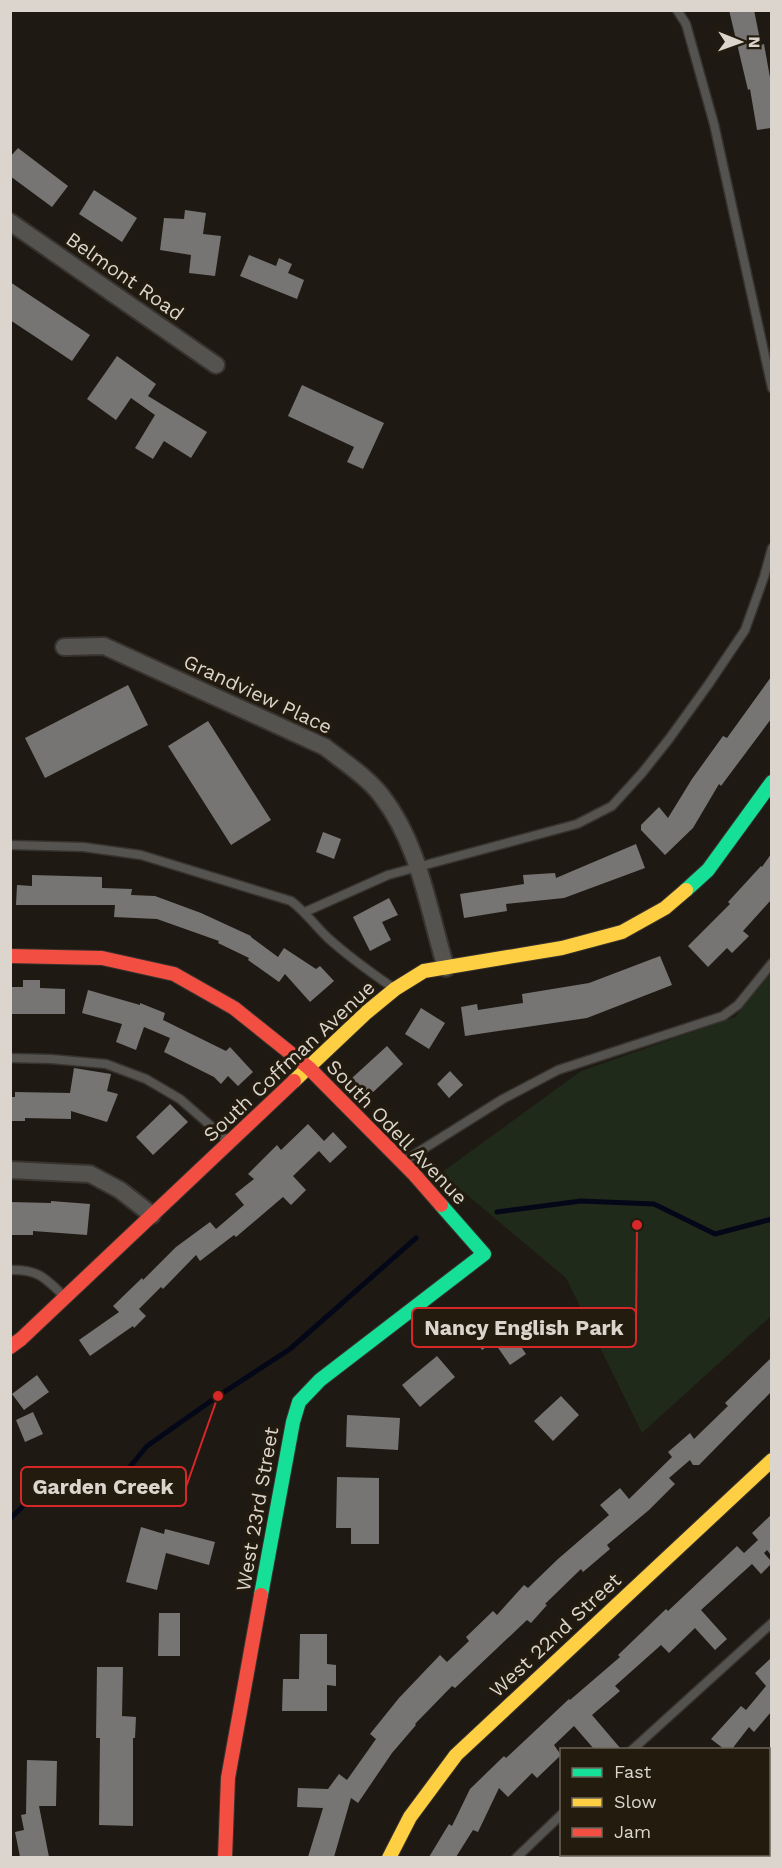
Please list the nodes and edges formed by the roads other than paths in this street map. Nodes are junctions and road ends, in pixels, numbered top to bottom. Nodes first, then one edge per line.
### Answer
1 (677, 10) edge
2 (10, 222) edge
3 (216, 365) dead end
4 (771, 388) edge
5 (771, 548) edge
6 (64, 647) dead end
7 (771, 782) edge
8 (10, 844) edge
9 (419, 867) junction
10 (305, 912) junction
11 (10, 956) edge
12 (771, 963) edge
13 (446, 968) junction
14 (395, 989) junction
15 (10, 1058) edge
16 (309, 1068) junction
17 (230, 1142) junction
18 (403, 1162) junction
19 (10, 1170) edge
20 (152, 1215) junction
21 (484, 1254) joint
22 (10, 1270) edge
23 (65, 1297) junction
24 (10, 1347) edge
25 (771, 1460) edge
26 (771, 1623) edge
27 (633, 1748) edge
28 (560, 1815) edge
29 (225, 1857) edge
30 (389, 1857) edge
31 (516, 1857) edge

1 - 4 lane
2 - 3 street, Belmont Road
5 - 9 lane
6 - 9 street, Grandview Place
7 - 13 street, South Coffman Avenue
8 - 10 lane
9 - 10 lane
9 - 13 street, Grandview Place
10 - 14 lane
11 - 16 street, South Odell Avenue
12 - 18 lane
13 - 14 street, South Coffman Avenue
14 - 16 street, South Coffman Avenue
15 - 17 lane
16 - 17 street, South Coffman Avenue
16 - 18 street, South Odell Avenue
17 - 20 street, South Coffman Avenue
18 - 21 street, South Odell Avenue
19 - 20 street
20 - 23 street, South Coffman Avenue
21 - 29 street, West 23rd Street
22 - 23 lane
23 - 24 street, South Coffman Avenue
25 - 30 street, West 22nd Street
26 - 27 lane
28 - 31 lane

